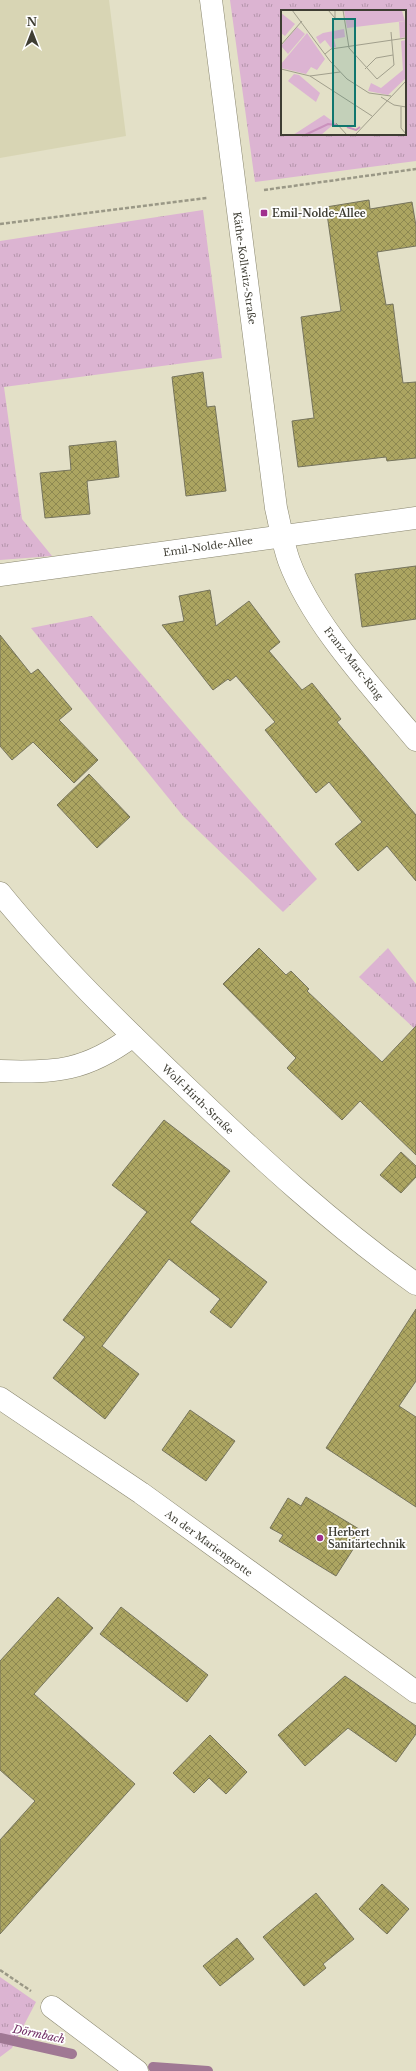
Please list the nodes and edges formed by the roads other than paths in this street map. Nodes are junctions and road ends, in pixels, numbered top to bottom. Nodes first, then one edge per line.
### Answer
1 (210, 0) edge
2 (416, 518) edge
3 (283, 536) junction
4 (0, 575) edge
5 (416, 740) edge
6 (0, 893) edge
7 (133, 1036) junction
8 (0, 1071) edge
9 (416, 1284) edge
10 (0, 1398) edge
11 (416, 1692) edge
12 (52, 2007) road end
13 (137, 2071) edge

1 - 3 street, Käthe-Kollwitz-Straße
2 - 3 street, Emil-Nolde-Allee
3 - 4 street, Emil-Nolde-Allee
3 - 5 street, Franz-Marc-Ring
6 - 7 street, Wolf-Hirth-Straße
7 - 8 street
7 - 9 street, Wolf-Hirth-Straße
10 - 11 street, An der Mariengrotte
12 - 13 street

